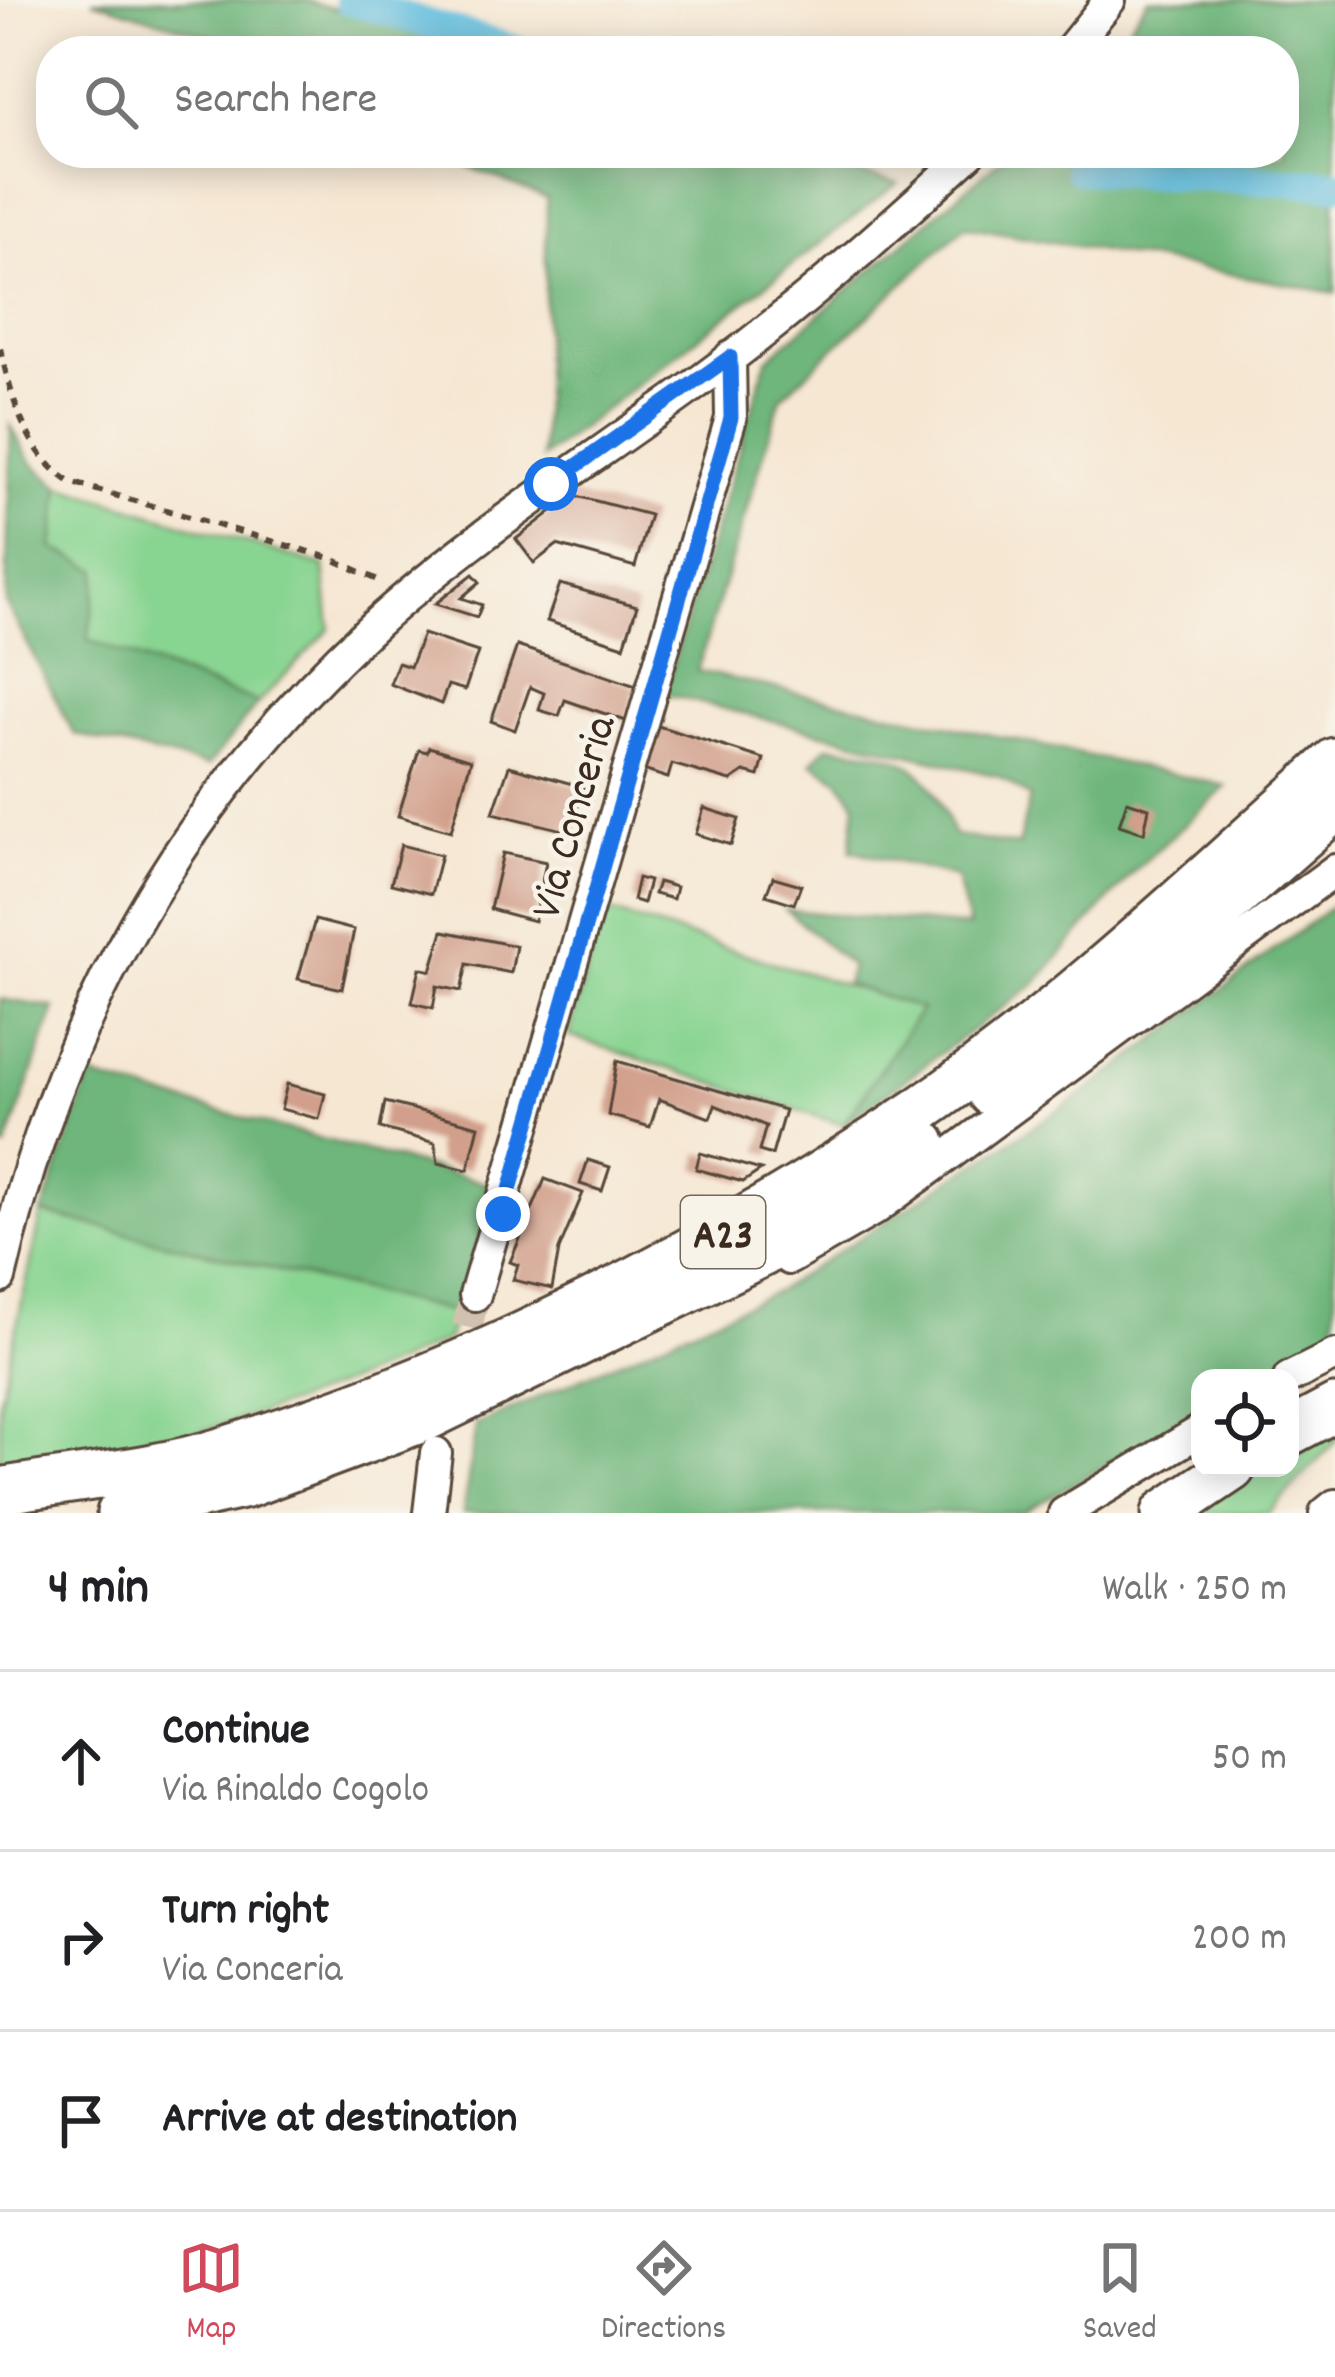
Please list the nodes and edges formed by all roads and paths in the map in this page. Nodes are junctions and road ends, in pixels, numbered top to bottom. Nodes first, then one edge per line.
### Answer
1 (1110, 0) edge
2 (1081, 36) edge
3 (952, 168) edge
4 (0, 348) edge
5 (730, 357) junction
6 (411, 596) junction
7 (1335, 761) edge
8 (1335, 808) edge
9 (1335, 870) edge
10 (763, 1274) dead end
11 (0, 1278) edge
12 (475, 1295) tunnel mouth
13 (1335, 1355) edge
14 (1299, 1373) edge
15 (1335, 1408) edge
16 (1299, 1427) edge
17 (1191, 1436) edge
18 (436, 1453) dead end
19 (1219, 1477) edge
20 (0, 1491) edge
21 (1335, 1505) edge
22 (120, 1513) edge
23 (430, 1513) edge
24 (1064, 1513) edge
25 (1166, 1513) edge
26 (1324, 1513) edge

1 - 2 street
3 - 5 street
4 - 6 path
5 - 6 street
5 - 12 street, Via Conceria
6 - 11 street
7 - 20 highway, A23
8 - 22 highway, A23
9 - 10 street
13 - 14 street
15 - 16 highway
17 - 24 street
18 - 23 street
19 - 25 highway
21 - 26 street

